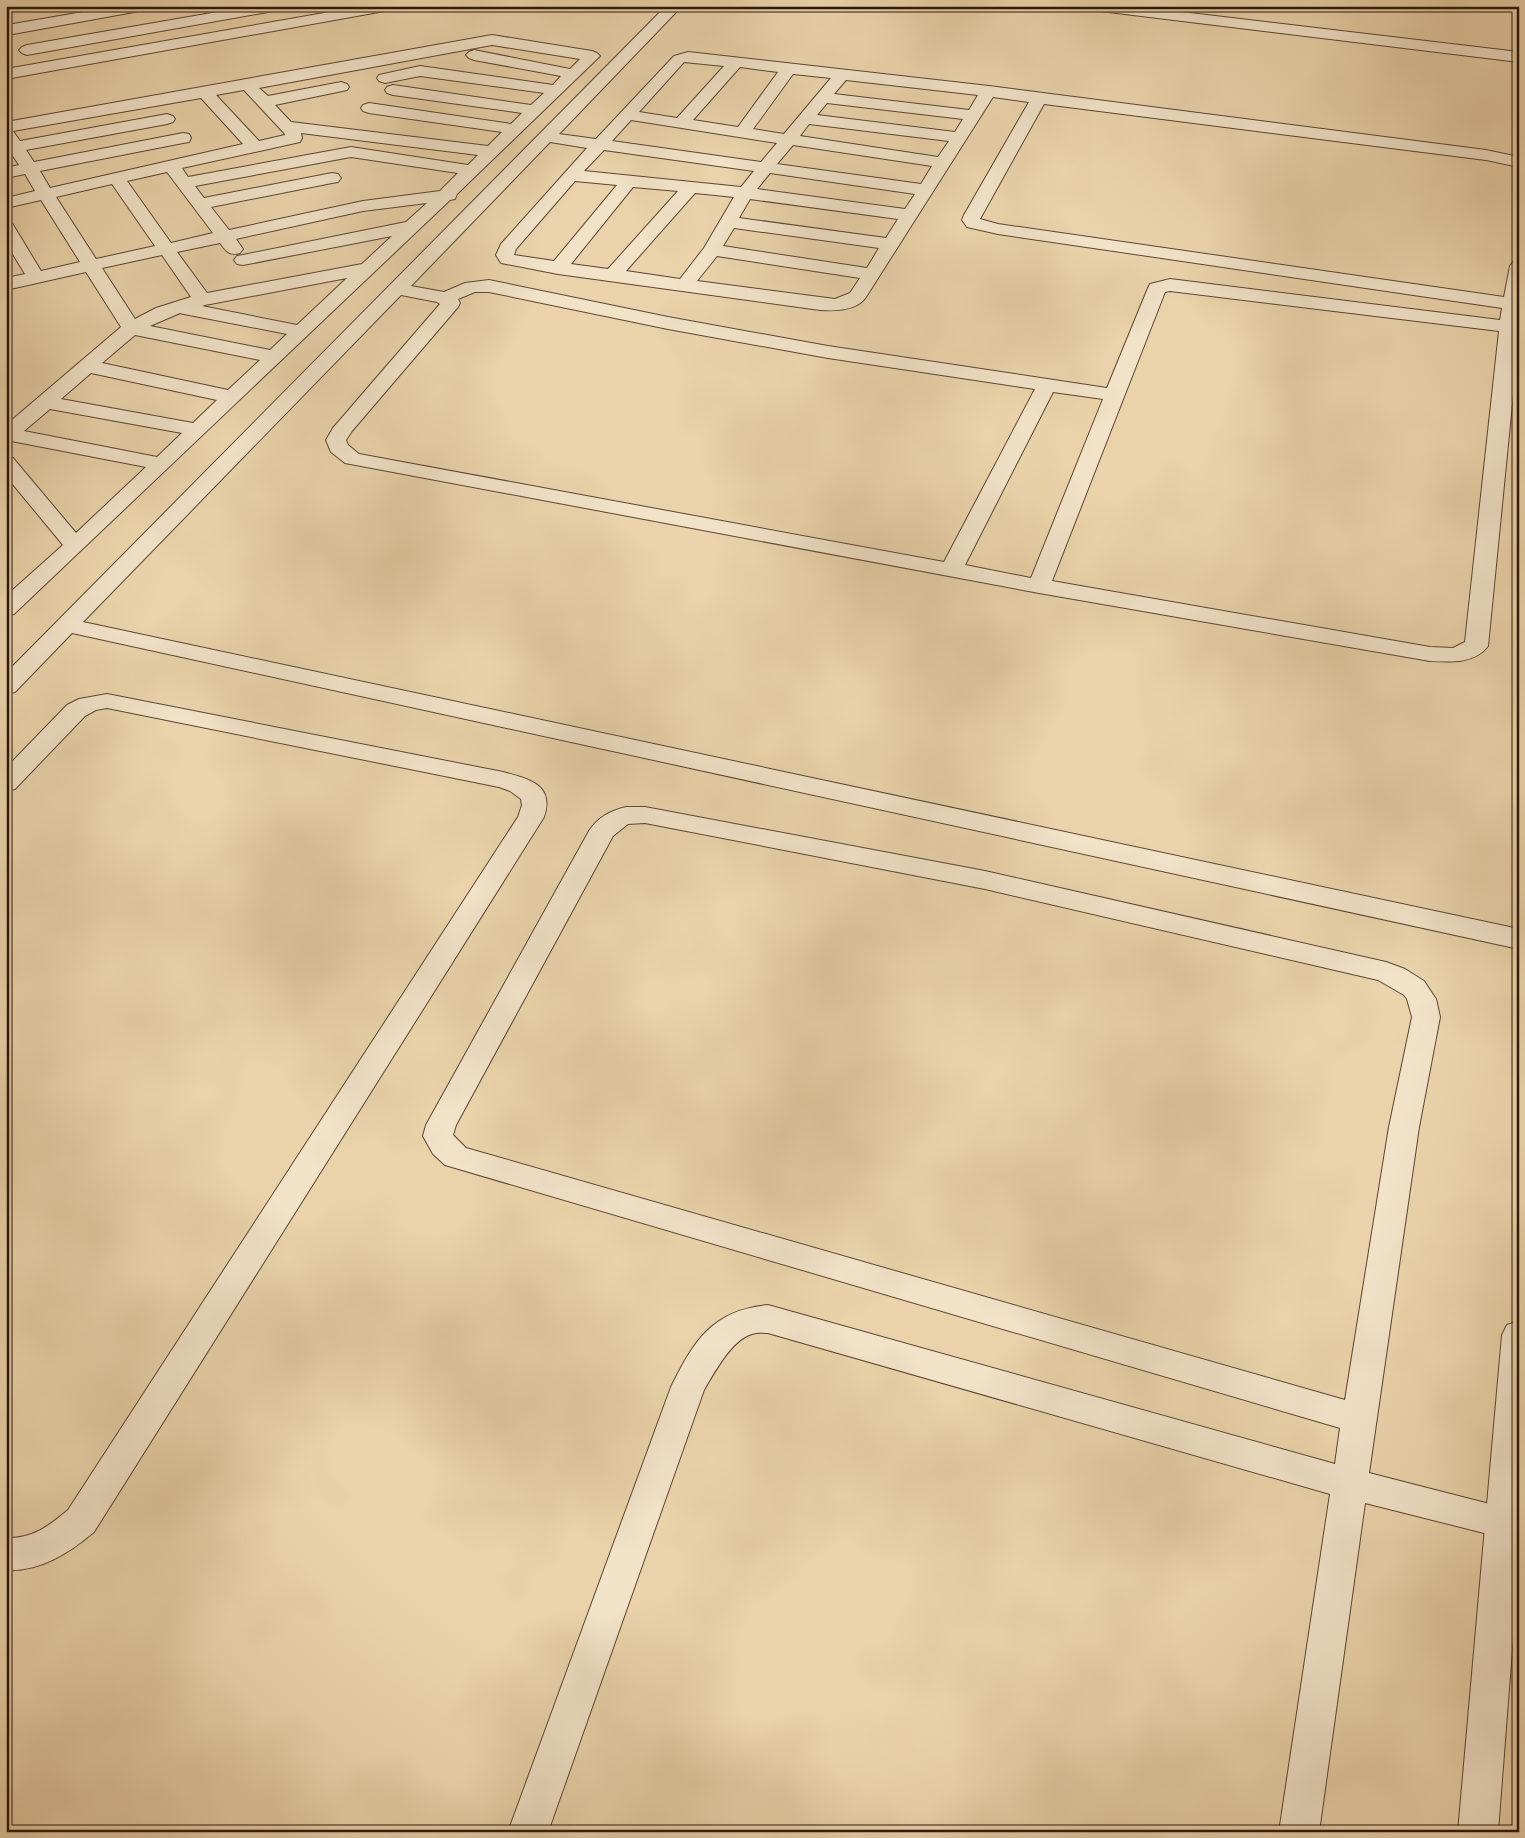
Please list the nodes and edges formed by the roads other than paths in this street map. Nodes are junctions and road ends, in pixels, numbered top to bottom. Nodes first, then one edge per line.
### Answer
1 (76, 6) edge
2 (145, 6) edge
3 (211, 6) edge
4 (279, 6) edge
5 (330, 6) edge
6 (390, 6) edge
7 (675, 6) edge
8 (1092, 6) edge
9 (18, 35) edge
10 (442, 49) junction
11 (1519, 57) edge
12 (736, 62) junction
13 (6, 63) edge
14 (788, 68) junction
15 (420, 71) junction
16 (6, 74) edge
17 (573, 74) junction
18 (842, 74) junction
19 (371, 81) dead end
20 (248, 85) junction
21 (352, 85) dead end
22 (393, 90) junction
23 (556, 90) junction
24 (989, 91) junction
25 (206, 92) junction
26 (822, 98) junction
27 (1039, 98) junction
28 (152, 102) junction
29 (264, 102) junction
30 (369, 108) junction
31 (535, 110) junction
32 (628, 115) junction
33 (974, 115) junction
34 (167, 119) junction
35 (805, 119) junction
36 (681, 123) junction
37 (6, 127) edge
38 (514, 129) junction
39 (6, 132) edge
40 (289, 133) junction
41 (340, 133) junction
42 (742, 133) junction
43 (547, 137) junction
44 (960, 137) junction
45 (183, 138) junction
46 (788, 140) junction
47 (599, 144) junction
48 (255, 147) junction
49 (11, 148) edge
50 (490, 151) junction
51 (202, 159) junction
52 (312, 159) junction
53 (1519, 162) edge
54 (943, 163) junction
55 (172, 166) junction
56 (29, 168) junction
57 (766, 168) junction
58 (470, 170) junction
59 (6, 173) edge
60 (570, 175) junction
61 (117, 179) junction
62 (628, 182) junction
63 (184, 183) junction
64 (689, 188) junction
65 (926, 190) junction
66 (347, 192) junction
67 (745, 193) junction
68 (46, 195) junction
69 (446, 195) junction
70 (485, 200) junction
71 (6, 203) edge
72 (199, 204) junction
73 (910, 215) junction
74 (730, 222) junction
75 (6, 227) edge
76 (410, 227) junction
77 (224, 237) junction
78 (891, 244) junction
79 (165, 250) junction
80 (712, 250) junction
81 (243, 260) junction
82 (92, 266) junction
83 (1519, 266) edge
84 (558, 268) junction
85 (365, 269) junction
86 (872, 274) junction
87 (613, 275) junction
88 (36, 278) junction
89 (6, 284) edge
90 (685, 285) junction
91 (264, 288) junction
92 (398, 289) junction
93 (446, 298) junction
94 (202, 300) junction
95 (1512, 304) junction
96 (178, 307) junction
97 (1514, 327) edge
98 (131, 328) junction
99 (300, 331) junction
100 (273, 358) junction
101 (88, 366) junction
102 (1048, 384) junction
103 (1114, 395) junction
104 (232, 397) junction
105 (46, 402) junction
106 (196, 430) junction
107 (6, 434) edge
108 (6, 462) edge
109 (162, 464) junction
110 (27, 488) junction
111 (6, 493) edge
112 (75, 546) junction
113 (951, 570) junction
114 (1039, 586) junction
115 (10, 595) edge
116 (67, 625) junction
117 (6, 687) edge
118 (6, 783) edge
119 (1519, 939) edge
120 (1519, 1335) edge
121 (1359, 1419) junction
122 (1351, 1484) junction
123 (1504, 1522) junction
124 (6, 1554) edge
125 (528, 1832) edge
126 (1299, 1832) edge
127 (1478, 1832) edge

1 - 9 street
2 - 9 street
3 - 9 street
4 - 9 street
5 - 9 street
6 - 16 street
7 - 43 street
8 - 11 street
9 - 13 street
10 - 15 street
10 - 17 street
10 - 17 street
10 - 20 street
12 - 14 street
12 - 32 street
12 - 36 street
14 - 18 street
14 - 42 street
15 - 19 street
15 - 22 street
15 - 23 street
17 - 23 street
18 - 24 street
18 - 26 street
20 - 25 street
20 - 29 street
21 - 29 street
22 - 30 street
22 - 31 street
23 - 31 street
24 - 27 street
24 - 33 street
25 - 28 street
25 - 48 street
26 - 33 street
26 - 35 street
27 - 53 street
27 - 95 street
28 - 34 street
28 - 37 street
29 - 40 street
30 - 38 street
30 - 41 street
31 - 38 street
32 - 36 street
32 - 47 street
33 - 44 street
34 - 45 street
34 - 49 street
35 - 44 street
35 - 46 street
36 - 42 street
38 - 50 street
39 - 49 street
40 - 41 street
40 - 48 street
40 - 52 street
41 - 50 street
42 - 46 street
43 - 47 street
43 - 70 street
44 - 54 street
45 - 51 street
45 - 56 street
46 - 54 street
46 - 57 street
47 - 57 street
47 - 60 street
48 - 51 street
49 - 56 street
50 - 58 street
51 - 55 street
52 - 58 street
52 - 63 street
52 - 66 street
54 - 65 street
55 - 61 street
55 - 63 street
56 - 59 street
56 - 68 street
57 - 65 street
57 - 67 street
58 - 69 street
60 - 62 street
60 - 84 street
61 - 68 street
61 - 79 street
62 - 64 street
62 - 84 street
63 - 72 street
64 - 67 street
64 - 87 street
65 - 73 street
66 - 69 street
66 - 72 street
66 - 77 street
67 - 73 street
67 - 74 street
68 - 71 street
68 - 82 street
69 - 70 street
69 - 76 street
70 - 92 street
72 - 77 street
73 - 78 street
74 - 78 street
74 - 80 street
75 - 88 street
76 - 81 street
76 - 85 street
77 - 79 street
77 - 81 street
78 - 86 street
79 - 82 street
79 - 94 street
80 - 86 street
80 - 90 street
81 - 91 street
82 - 88 street
82 - 98 street
83 - 95 street
84 - 87 street
85 - 91 street
85 - 99 street
86 - 90 street
87 - 90 street
88 - 89 street
91 - 94 street
92 - 93 street
92 - 116 street
93 - 102 street
93 - 113 street
94 - 96 street
95 - 97 street
96 - 98 street
96 - 99 street
97 - 103 street
97 - 114 street
98 - 100 street
98 - 101 street
99 - 100 street
100 - 104 street
101 - 104 street
101 - 105 street
102 - 103 street
102 - 113 street
103 - 114 street
104 - 106 street
105 - 106 street
105 - 107 street
106 - 109 street
107 - 109 street
108 - 110 street
109 - 112 street
110 - 111 street
110 - 112 street
112 - 115 street
113 - 114 street
116 - 117 street
116 - 119 street
118 - 124 street
120 - 123 street
121 - 121 street
121 - 122 street
122 - 123 street
122 - 125 street
122 - 126 street
123 - 127 street

